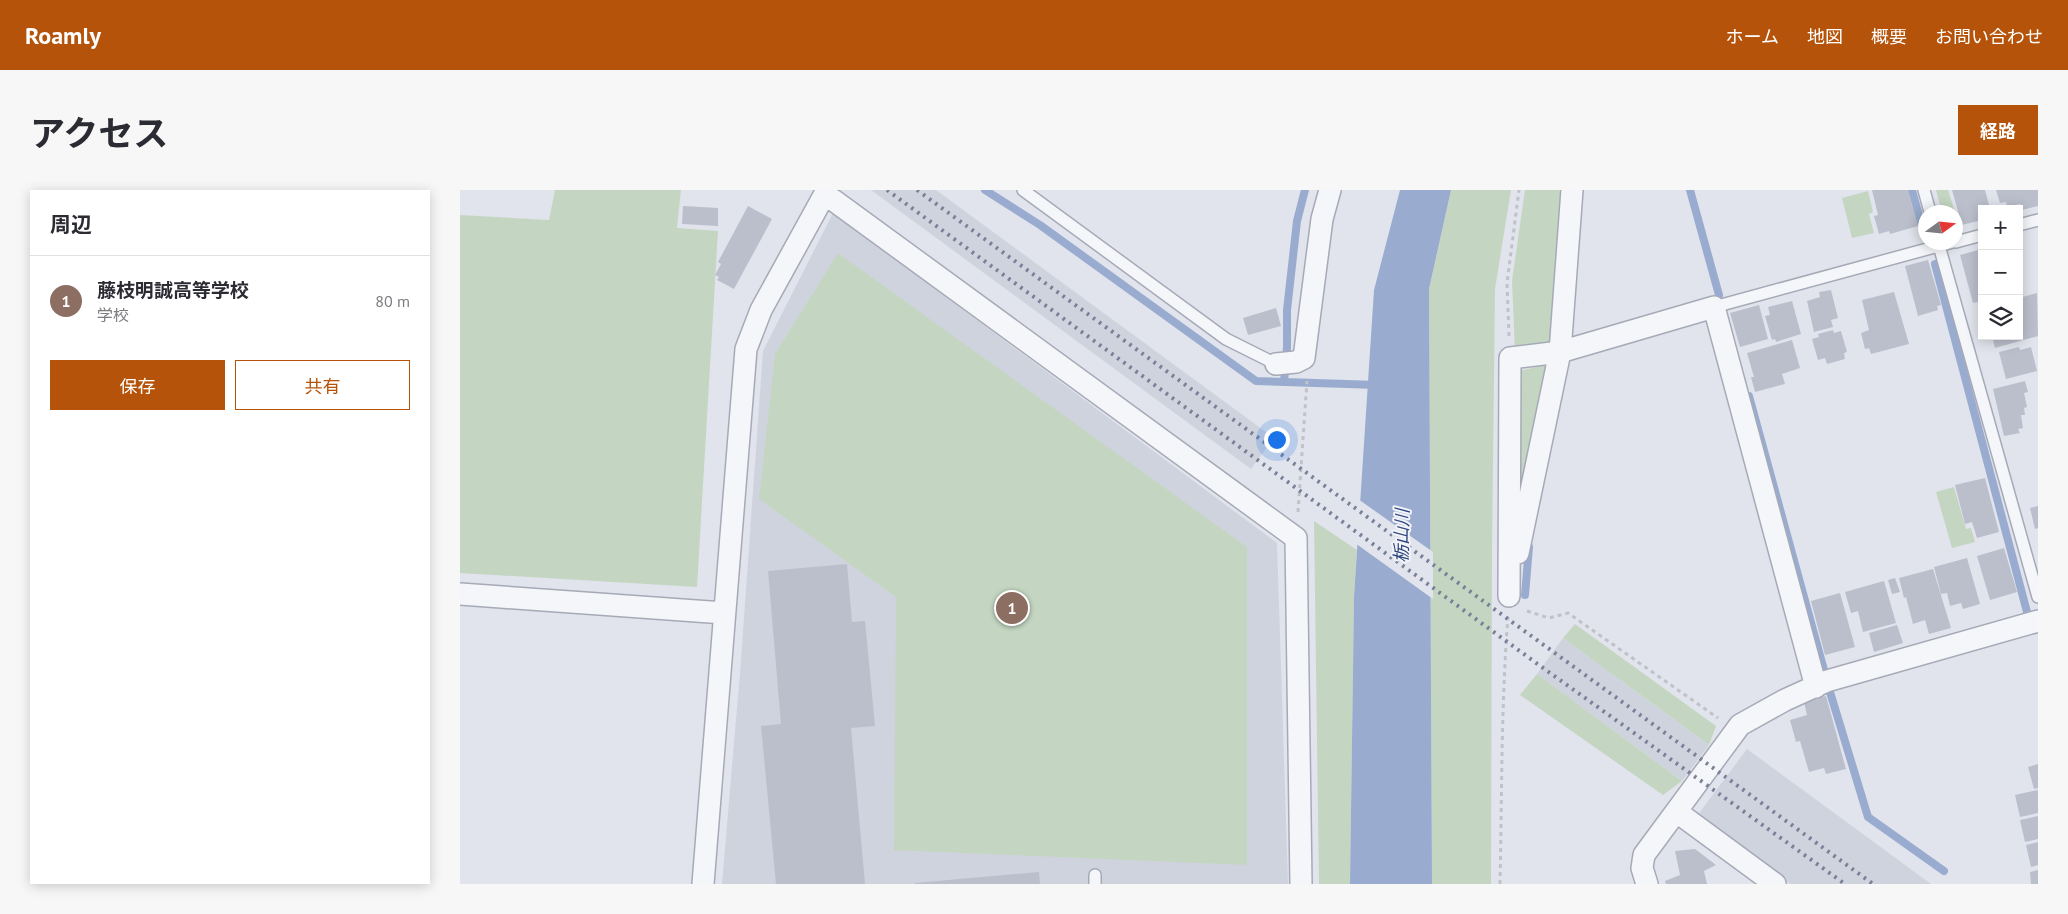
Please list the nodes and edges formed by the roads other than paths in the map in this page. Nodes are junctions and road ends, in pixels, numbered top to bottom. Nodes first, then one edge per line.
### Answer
1 (1023, 190) edge
2 (1330, 190) edge
3 (1572, 190) edge
4 (1924, 190) edge
5 (824, 191) edge
6 (1928, 205) edge
7 (2038, 220) edge
8 (2023, 224) edge
9 (1978, 236) edge
10 (1963, 240) edge
11 (1918, 250) edge
12 (1941, 250) edge
13 (1714, 307) junction
14 (1560, 352) junction
15 (1286, 363) joint
16 (460, 594) edge
17 (2038, 598) edge
18 (724, 613) junction
19 (2038, 621) edge
20 (1816, 687) junction
21 (1677, 812) junction
22 (703, 884) edge
23 (1302, 884) edge
24 (1647, 884) edge
25 (1775, 884) edge

1 - 15 lane
2 - 15 street
3 - 14 street
4 - 6 lane
5 - 18 street
5 - 23 street
7 - 8 lane
9 - 10 lane
11 - 13 lane
12 - 17 lane
13 - 14 street
13 - 20 street
14 - 14 street
16 - 18 street
18 - 22 street
19 - 20 street
20 - 21 street
21 - 24 street
21 - 25 street

